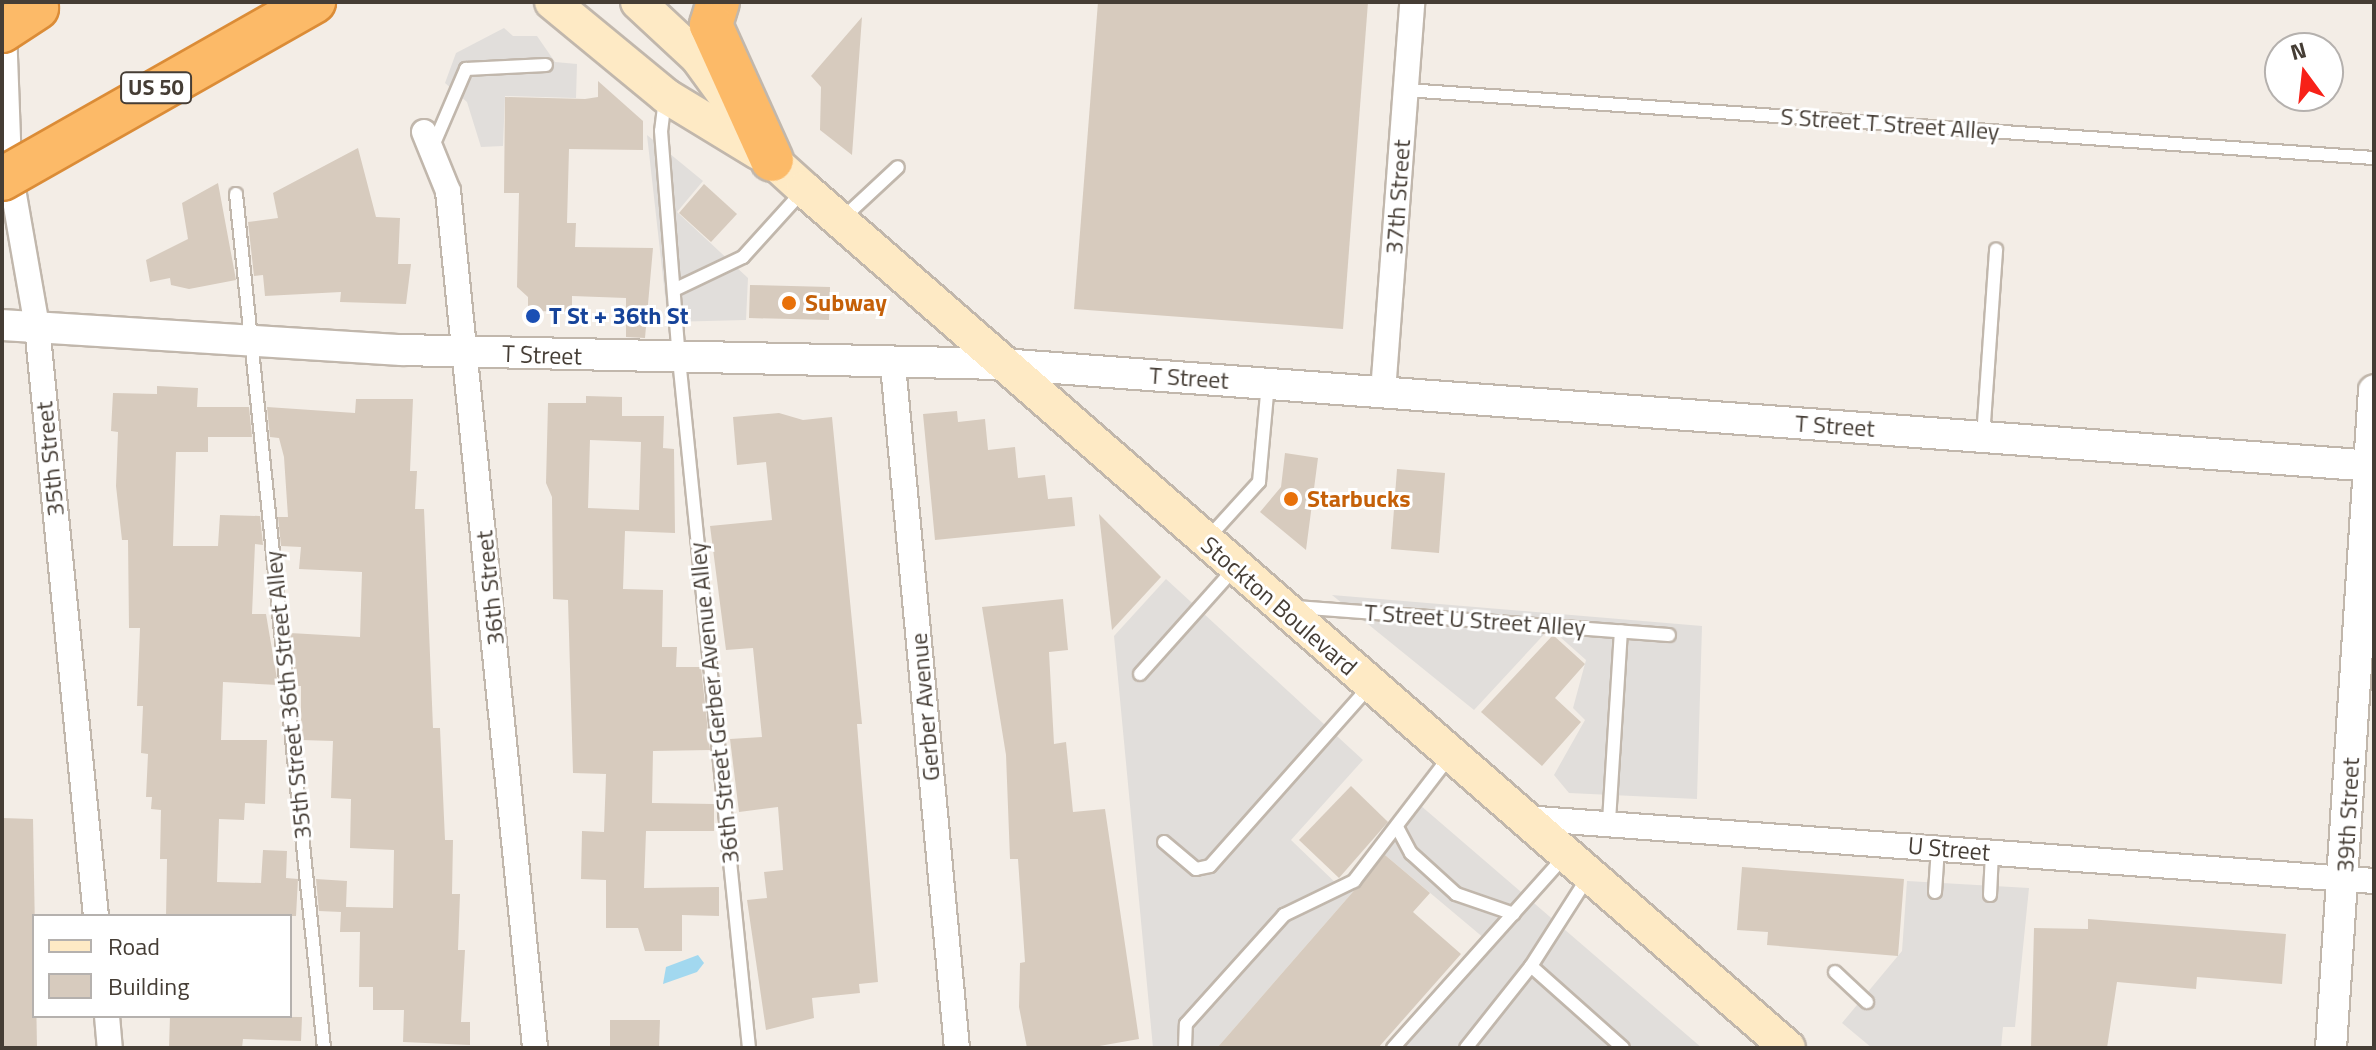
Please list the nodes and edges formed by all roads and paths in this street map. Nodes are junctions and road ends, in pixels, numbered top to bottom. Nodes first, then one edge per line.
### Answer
1 (314, 2) edge
2 (552, 2) edge
3 (638, 2) edge
4 (718, 2) edge
5 (1412, 2) edge
6 (33, 3) edge
7 (2, 31) edge
8 (546, 65) dead end
9 (1406, 90) junction
10 (666, 96) junction
11 (428, 140) joint
12 (2374, 158) edge
13 (772, 160) junction
14 (898, 167) dead end
15 (2, 179) edge
16 (804, 189) junction
17 (236, 194) dead end
18 (841, 220) junction
19 (1996, 249) dead end
20 (676, 289) junction
21 (2, 325) edge
22 (37, 326) junction
23 (253, 342) junction
24 (467, 352) junction
25 (679, 359) junction
26 (1001, 364) junction
27 (893, 365) junction
28 (1268, 384) junction
29 (2374, 390) edge
30 (1383, 392) junction
31 (1983, 437) junction
32 (2371, 466) edge
33 (1206, 541) junction
34 (1236, 566) junction
35 (1280, 605) junction
36 (1621, 631) junction
37 (1669, 635) dead end
38 (1140, 674) dead end
39 (1370, 686) junction
40 (2365, 687) edge
41 (1449, 757) junction
42 (1524, 818) junction
43 (1609, 821) junction
44 (1397, 827) junction
45 (1164, 842) dead end
46 (1938, 848) junction
47 (1992, 852) junction
48 (1577, 865) junction
49 (2344, 878) junction
50 (2374, 881) edge
51 (1935, 892) dead end
52 (1990, 895) dead end
53 (96, 914) edge
54 (1514, 914) junction
55 (1531, 966) junction
56 (1835, 972) dead end
57 (1867, 1002) dead end
58 (107, 1018) edge
59 (110, 1048) edge
60 (324, 1048) edge
61 (535, 1048) edge
62 (749, 1048) edge
63 (957, 1048) edge
64 (1185, 1048) edge
65 (1393, 1048) edge
66 (1466, 1048) edge
67 (1623, 1048) edge
68 (1788, 1048) edge
69 (2331, 1048) edge

1 - 15 highway, US 50, bridge
2 - 10 main road, Stockton Boulevard
3 - 13 main road, Stockton Boulevard
4 - 13 highway
5 - 9 street, 37th Street
6 - 7 highway, bridge
6 - 22 street, 35th Street
8 - 11 lane
9 - 12 lane, S Street T Street Alley
9 - 30 street, 37th Street
10 - 13 main road, Stockton Boulevard
10 - 20 lane, 36th Street Gerber Avenue Alley
11 - 24 street, 36th Street
13 - 16 main road, Stockton Boulevard
14 - 18 lane
16 - 18 main road, Stockton Boulevard
16 - 20 lane
17 - 23 lane, 35th Street 36th Street Alley
18 - 26 main road, Stockton Boulevard
19 - 31 lane
20 - 25 lane, 36th Street Gerber Avenue Alley
21 - 22 street, T Street
22 - 23 street, T Street
22 - 53 street, 35th Street
23 - 24 street, T Street
23 - 60 lane, 35th Street 36th Street Alley
24 - 25 street, T Street
24 - 61 street, 36th Street
25 - 27 street, T Street
25 - 62 lane, 36th Street Gerber Avenue Alley
26 - 27 street, T Street
26 - 28 street, T Street
26 - 33 main road, Stockton Boulevard
27 - 63 street, Gerber Avenue
28 - 30 street, T Street
28 - 33 lane
29 - 32 street, 39th Street
30 - 31 street, T Street
31 - 32 street, T Street
32 - 40 street, 39th Street
33 - 34 main road, Stockton Boulevard
34 - 35 main road, Stockton Boulevard
34 - 38 lane
35 - 36 lane, T Street U Street Alley
35 - 39 main road, Stockton Boulevard
36 - 37 lane, T Street U Street Alley
36 - 43 lane
39 - 41 main road, Stockton Boulevard
39 - 45 lane
40 - 49 street, 39th Street
41 - 42 main road, Stockton Boulevard
41 - 44 lane
42 - 43 street, U Street
42 - 48 main road, Stockton Boulevard
43 - 46 street, U Street
44 - 54 lane
44 - 64 lane
46 - 47 street, U Street
46 - 51 lane
47 - 49 street, U Street
47 - 52 lane
48 - 54 lane
48 - 55 lane
48 - 68 main road, Stockton Boulevard
49 - 50 street, U Street
49 - 69 street, 39th Street
54 - 65 lane
55 - 66 lane
55 - 67 lane
56 - 57 lane
58 - 59 street

